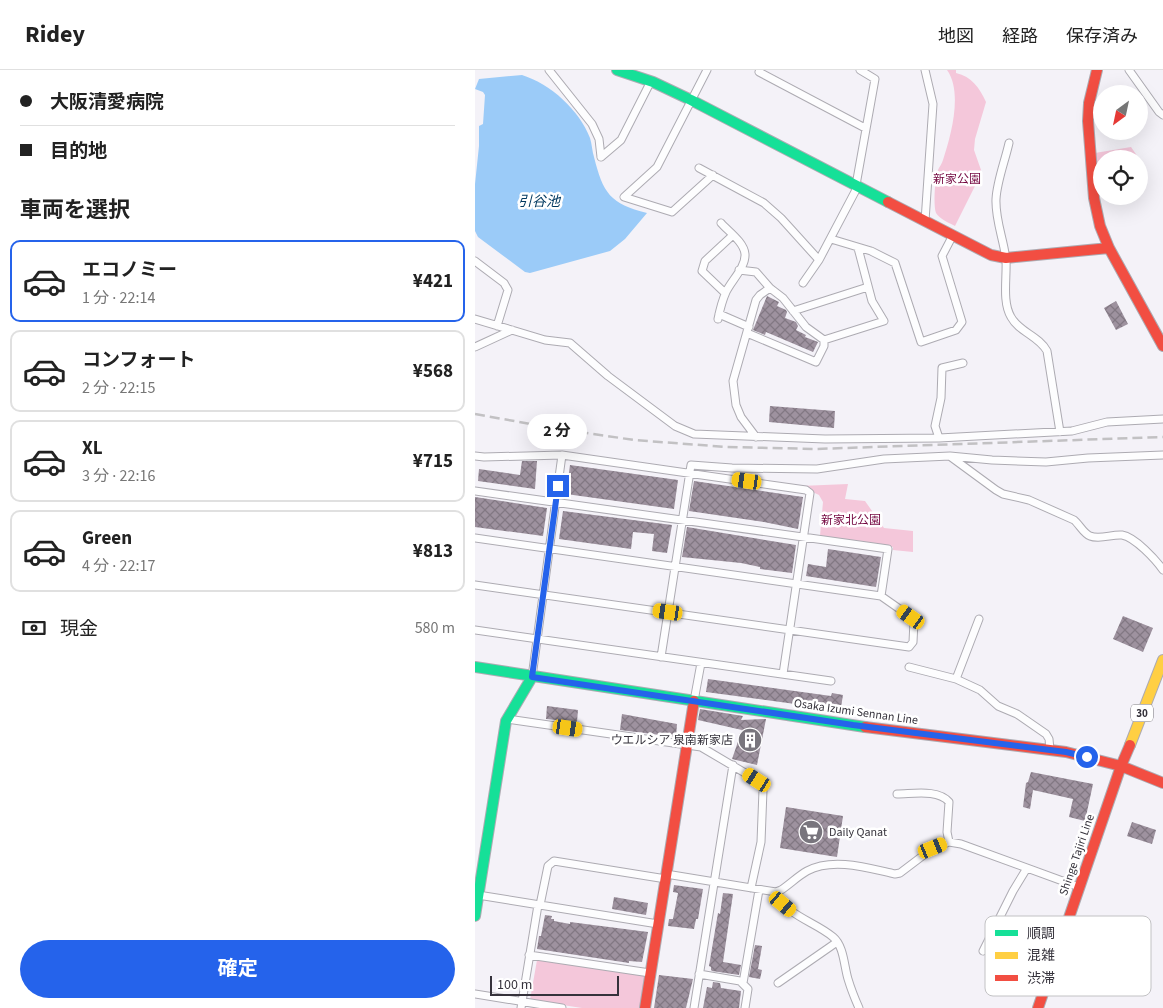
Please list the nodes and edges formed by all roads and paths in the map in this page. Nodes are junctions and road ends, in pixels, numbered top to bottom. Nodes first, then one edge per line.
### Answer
1 (549, 70) edge
2 (617, 70) edge
3 (707, 70) edge
4 (860, 70) edge
5 (925, 70) edge
6 (1097, 70) edge
7 (1129, 70) edge
8 (758, 71) edge
9 (651, 81) junction
10 (691, 100) junction
11 (1163, 115) edge
12 (865, 128) junction
13 (1009, 143) dead end
14 (699, 168) dead end
15 (713, 174) junction
16 (857, 186) junction
17 (925, 220) junction
18 (721, 223) dead end
19 (733, 235) junction
20 (953, 235) junction
21 (831, 239) junction
22 (858, 248) junction
23 (1109, 248) junction
24 (1005, 258) junction
25 (819, 260) junction
26 (475, 261) edge
27 (739, 270) junction
28 (803, 283) dead end
29 (868, 287) junction
30 (770, 288) junction
31 (725, 293) junction
32 (793, 311) junction
33 (475, 318) edge
34 (497, 326) junction
35 (512, 330) junction
36 (748, 330) junction
37 (823, 340) junction
38 (1163, 346) edge
39 (475, 347) edge
40 (963, 363) dead end
41 (1163, 418) edge
42 (1060, 432) junction
43 (756, 437) junction
44 (939, 438) junction
45 (562, 455) junction
46 (1163, 455) edge
47 (475, 456) edge
48 (950, 456) junction
49 (689, 473) junction
50 (475, 491) edge
51 (556, 502) junction
52 (682, 520) junction
53 (475, 538) edge
54 (804, 538) junction
55 (550, 549) junction
56 (675, 566) junction
57 (1163, 570) edge
58 (797, 584) junction
59 (475, 585) edge
60 (543, 595) junction
61 (881, 596) junction
62 (668, 612) junction
63 (979, 619) dead end
64 (475, 630) edge
65 (790, 630) junction
66 (537, 639) junction
67 (661, 657) junction
68 (1163, 660) edge
69 (701, 663) junction
70 (475, 667) edge
71 (909, 667) dead end
72 (783, 674) junction
73 (532, 677) junction
74 (956, 679) junction
75 (831, 681) dead end
76 (694, 701) junction
77 (507, 719) junction
78 (687, 745) junction
79 (1050, 750) junction
80 (733, 765) junction
81 (1121, 766) junction
82 (1163, 783) edge
83 (897, 794) dead end
84 (949, 842) junction
85 (1027, 868) junction
86 (666, 876) junction
87 (714, 882) junction
88 (1079, 887) junction
89 (751, 888) junction
90 (759, 890) junction
91 (776, 892) junction
92 (478, 895) junction
93 (539, 905) junction
94 (475, 916) edge
95 (1000, 916) edge
96 (1069, 916) edge
97 (658, 924) junction
98 (837, 942) junction
99 (985, 947) edge
100 (983, 951) dead end
101 (529, 954) junction
102 (651, 973) junction
103 (699, 974) junction
104 (743, 983) junction
105 (778, 983) dead end
106 (475, 994) edge
107 (1042, 996) edge
108 (521, 1005) edge
109 (562, 1008) edge
110 (645, 1008) edge
111 (694, 1008) edge
112 (745, 1008) edge
113 (859, 1008) edge
114 (1038, 1008) edge

1 - 9 street
2 - 9 street
3 - 10 street
4 - 12 street
5 - 17 street
6 - 23 street
7 - 11 street
8 - 12 street
9 - 10 street
10 - 15 street
10 - 16 street
12 - 16 street
13 - 24 street
14 - 15 street
15 - 25 street
16 - 17 street
16 - 21 street
17 - 20 street
18 - 19 street
19 - 27 street
19 - 31 street
20 - 22 street
20 - 24 street
21 - 22 street
21 - 25 street
22 - 29 street
23 - 24 street
23 - 38 street
24 - 42 street
25 - 28 street
26 - 34 street
27 - 30 street
27 - 31 street
29 - 32 street
29 - 37 street
30 - 32 street
30 - 36 street
31 - 36 street
32 - 37 street
33 - 34 street
34 - 35 street
35 - 39 street
35 - 43 street
36 - 37 street
36 - 43 street
40 - 44 street
41 - 42 street
42 - 44 street
43 - 44 street
45 - 47 street
45 - 49 street
45 - 51 street
46 - 48 street
48 - 49 street
48 - 57 street
49 - 52 street
49 - 54 street
50 - 51 street
51 - 52 street
51 - 55 street
52 - 54 street
52 - 56 street
53 - 55 street
54 - 58 street
54 - 61 street
55 - 56 street
55 - 60 street
56 - 58 street
56 - 62 street
58 - 61 street
58 - 65 street
59 - 60 street
60 - 62 street
60 - 66 street
61 - 65 street
62 - 65 street
62 - 67 street
63 - 74 street
64 - 66 street
65 - 72 street
66 - 67 street
66 - 73 street
67 - 69 street
68 - 81 street, 30
69 - 72 street
69 - 76 street
70 - 73 street, Osaka Izumi Sennan Line
71 - 74 street
72 - 75 street
73 - 76 street, Osaka Izumi Sennan Line
73 - 77 street
74 - 79 street
76 - 78 street
76 - 79 street, Osaka Izumi Sennan Line
77 - 78 street
77 - 92 street
78 - 80 street
78 - 86 street
79 - 81 street, Osaka Izumi Sennan Line
80 - 87 street
80 - 89 street
81 - 82 street, Osaka Izumi Sennan Line
81 - 88 street, Shinge Tajiri Line
83 - 84 street
84 - 85 street
84 - 91 street
85 - 88 street
85 - 95 street
86 - 87 street
86 - 93 street
86 - 97 street
87 - 89 street
87 - 103 street
88 - 96 street, Shinge Tajiri Line
89 - 90 street
90 - 91 street
90 - 104 street
91 - 98 street
92 - 93 street
92 - 94 street
93 - 97 street
93 - 101 street
97 - 102 street
98 - 105 street
98 - 113 street
99 - 100 street
101 - 102 street
101 - 108 street
102 - 110 street
103 - 104 street
103 - 111 street
104 - 112 street
106 - 108 street
107 - 114 street, Shinge Tajiri Line
108 - 109 street

